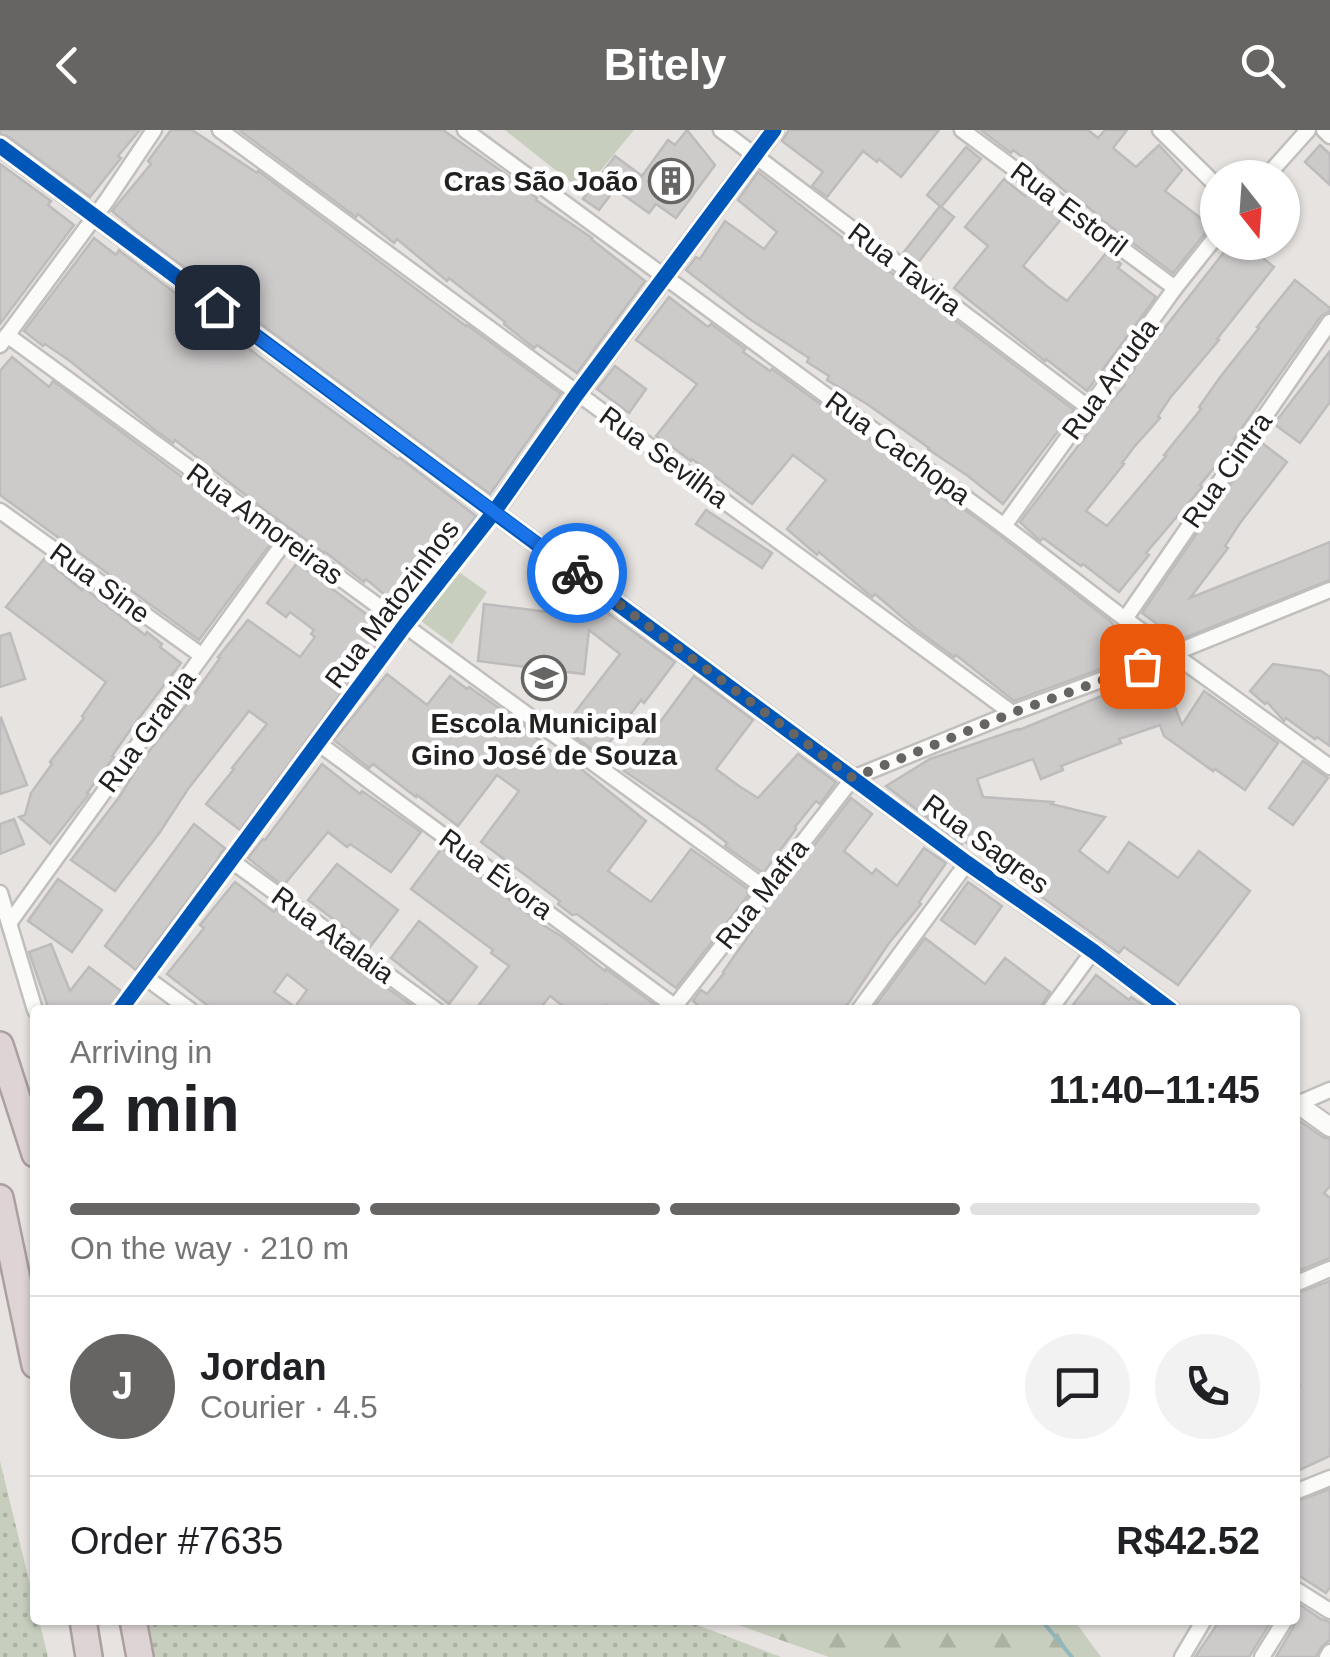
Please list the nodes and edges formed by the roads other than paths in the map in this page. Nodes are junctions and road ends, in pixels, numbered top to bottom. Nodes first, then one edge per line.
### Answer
1 (154, 130) edge
2 (220, 130) edge
3 (465, 130) edge
4 (721, 130) edge
5 (774, 130) edge
6 (962, 130) edge
7 (1160, 130) edge
8 (1308, 130) edge
9 (1324, 130) edge
10 (1330, 136) edge
11 (0, 146) edge
12 (756, 156) junction
13 (1281, 160) edge
14 (1200, 169) edge
15 (94, 216) junction
16 (1200, 257) edge
17 (664, 278) junction
18 (1175, 288) junction
19 (1330, 322) edge
20 (3, 340) edge
21 (577, 394) junction
22 (1089, 408) junction
23 (0, 511) edge
24 (494, 512) junction
25 (1004, 526) junction
26 (285, 541) junction
27 (1330, 590) edge
28 (1125, 618) junction
29 (405, 625) junction
30 (1174, 654) junction
31 (200, 656) junction
32 (1012, 713) junction
33 (318, 743) junction
34 (1330, 768) edge
35 (853, 778) junction
36 (230, 859) junction
37 (967, 863) junction
38 (766, 889) junction
39 (0, 892) edge
40 (10, 922) junction
41 (1092, 951) junction
42 (145, 978) junction
43 (34, 1005) edge
44 (124, 1005) edge
45 (183, 1005) edge
46 (429, 1005) edge
47 (669, 1005) edge
48 (675, 1005) edge
49 (863, 1005) edge
50 (1054, 1005) edge
51 (1165, 1005) edge
52 (0, 1045) edge
53 (1330, 1090) edge
54 (1300, 1101) edge
55 (1300, 1106) edge
56 (1330, 1127) edge
57 (30, 1138) edge
58 (0, 1198) edge
59 (1330, 1269) edge
60 (1300, 1282) edge
61 (30, 1341) edge
62 (1330, 1478) edge
63 (1300, 1490) edge
64 (1300, 1596) edge
65 (1330, 1610) edge
66 (84, 1625) edge
67 (134, 1625) edge
68 (1201, 1625) edge
69 (1282, 1625) edge
70 (90, 1657) edge
71 (140, 1657) edge
72 (1182, 1657) edge
73 (1262, 1657) edge

1 - 15 street
2 - 21 street, Rua Sevilha
3 - 17 street, Rua Cachopa
4 - 12 street, Rua Tavira
5 - 12 street, Rua Matozinhos
6 - 18 street, Rua Estoril
7 - 14 street
8 - 13 street
9 - 10 street
11 - 15 street, Rua Sagres
12 - 17 street, Rua Matozinhos
12 - 22 street, Rua Tavira
15 - 20 street
15 - 24 street, Rua Sagres
16 - 18 street, Rua Arruda
17 - 21 street, Rua Matozinhos
17 - 25 street, Rua Cachopa
18 - 22 street, Rua Arruda
19 - 28 street, Rua Cintra
20 - 26 street, Rua Amoreiras
21 - 24 street, Rua Matozinhos
21 - 32 street, Rua Sevilha
22 - 25 street, Rua Arruda
23 - 31 street, Rua Sine
24 - 29 street, Rua Matozinhos
24 - 35 street, Rua Sagres
25 - 28 street, Rua Cachopa
26 - 29 street, Rua Amoreiras
26 - 31 street, Rua Granja
27 - 30 street
28 - 30 street, Rua Cachopa
29 - 33 street, Rua Matozinhos
29 - 38 street, Rua Amoreiras
30 - 32 street
30 - 34 street, Rua Cachopa
31 - 40 street, Rua Granja
32 - 35 street
33 - 36 street, Rua Matozinhos
33 - 47 street, Rua Évora
35 - 37 street, Rua Sagres
35 - 38 street, Rua Mafra
36 - 42 street, Rua Matozinhos
36 - 46 street, Rua Atalaia
37 - 41 street, Rua Sagres
37 - 49 street
38 - 48 street, Rua Mafra
39 - 40 street
40 - 43 street
41 - 50 street
41 - 51 street, Rua Sagres
42 - 44 street, Rua Matozinhos
42 - 45 street
52 - 57 highway
53 - 54 street
55 - 56 street
58 - 61 highway
59 - 60 street
62 - 63 street
64 - 65 street
66 - 70 highway
67 - 71 highway
68 - 72 street
69 - 73 street

